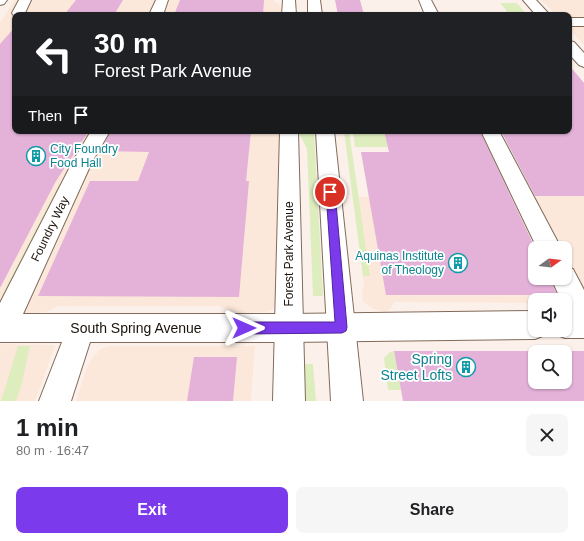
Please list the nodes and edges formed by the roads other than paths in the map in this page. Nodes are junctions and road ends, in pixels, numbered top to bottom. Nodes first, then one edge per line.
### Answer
1 (25, 0) edge
2 (162, 0) edge
3 (289, 0) edge
4 (314, 0) edge
5 (425, 0) edge
6 (529, 0) edge
7 (19, 12) edge
8 (157, 12) edge
9 (289, 12) edge
10 (316, 12) edge
11 (431, 12) edge
12 (545, 12) edge
13 (572, 22) edge
14 (584, 22) edge
15 (572, 48) edge
16 (584, 62) edge
17 (99, 134) edge
18 (289, 134) edge
19 (325, 134) edge
20 (492, 134) edge
21 (545, 241) edge
22 (567, 285) edge
23 (584, 319) edge
24 (572, 324) edge
25 (584, 324) edge
26 (528, 325) edge
27 (342, 327) junction
28 (1, 328) edge
29 (81, 328) junction
30 (289, 328) junction
31 (55, 401) edge
32 (289, 401) edge
33 (347, 401) edge

1 - 7 street
2 - 8 street
3 - 9 street
4 - 10 street
5 - 11 street
6 - 12 street
13 - 14 street
15 - 16 street
17 - 28 street, Foundry Way
18 - 30 street, Forest Park Avenue
19 - 27 street
20 - 21 street
22 - 23 street
24 - 25 street
26 - 27 street, South Spring Avenue
27 - 30 street, South Spring Avenue
27 - 33 street
28 - 29 street, South Spring Avenue
29 - 30 street, South Spring Avenue
29 - 31 street
30 - 32 street, Forest Park Avenue

